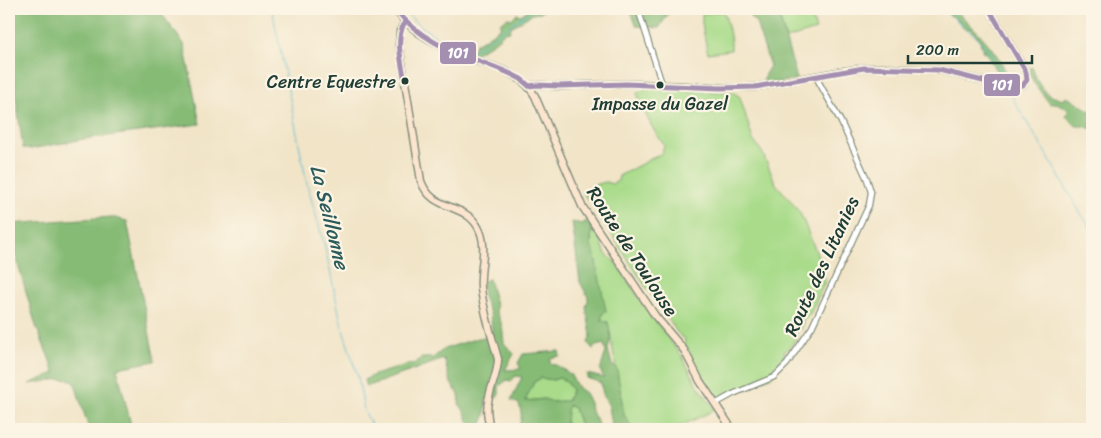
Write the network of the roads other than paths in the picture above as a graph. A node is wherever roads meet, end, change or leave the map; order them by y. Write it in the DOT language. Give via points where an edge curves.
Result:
graph roads {
  1 [pos="395,9"];
  2 [pos="638,9"];
  3 [pos="989,9"];
  4 [pos="405,21"];
  5 [pos="412,28"];
  6 [pos="400,40"];
  7 [pos="816,77"];
  8 [pos="662,84"];
  9 [pos="529,86"];
  10 [pos="715,404"];
  11 [pos="490,429"];
  12 [pos="732,429"];
  1 -- 4 [label="street"];
  2 -- 8 [label="street"];
  3 -- 7 [label="street" via="1027,75 1023,85 984,82 927,69 864,68"];
  4 -- 5 [label="street"];
  4 -- 6 [label="street" via="400,30"];
  5 -- 6 [label="street"];
  5 -- 9 [label="street" via="441,46 515,76"];
  6 -- 11 [label="street" via="423,188 435,200 471,218 483,240 481,289 498,359 488,398"];
  7 -- 8 [label="street" via="743,88"];
  7 -- 10 [label="street, Route des Litanies" via="867,178 870,201 815,321 788,364 774,377"];
  8 -- 9 [label="street"];
  9 -- 10 [label="street, Route de Toulouse" via="582,206 656,316 684,350"];
  10 -- 12 [label="street, Route de Toulouse"];
}
